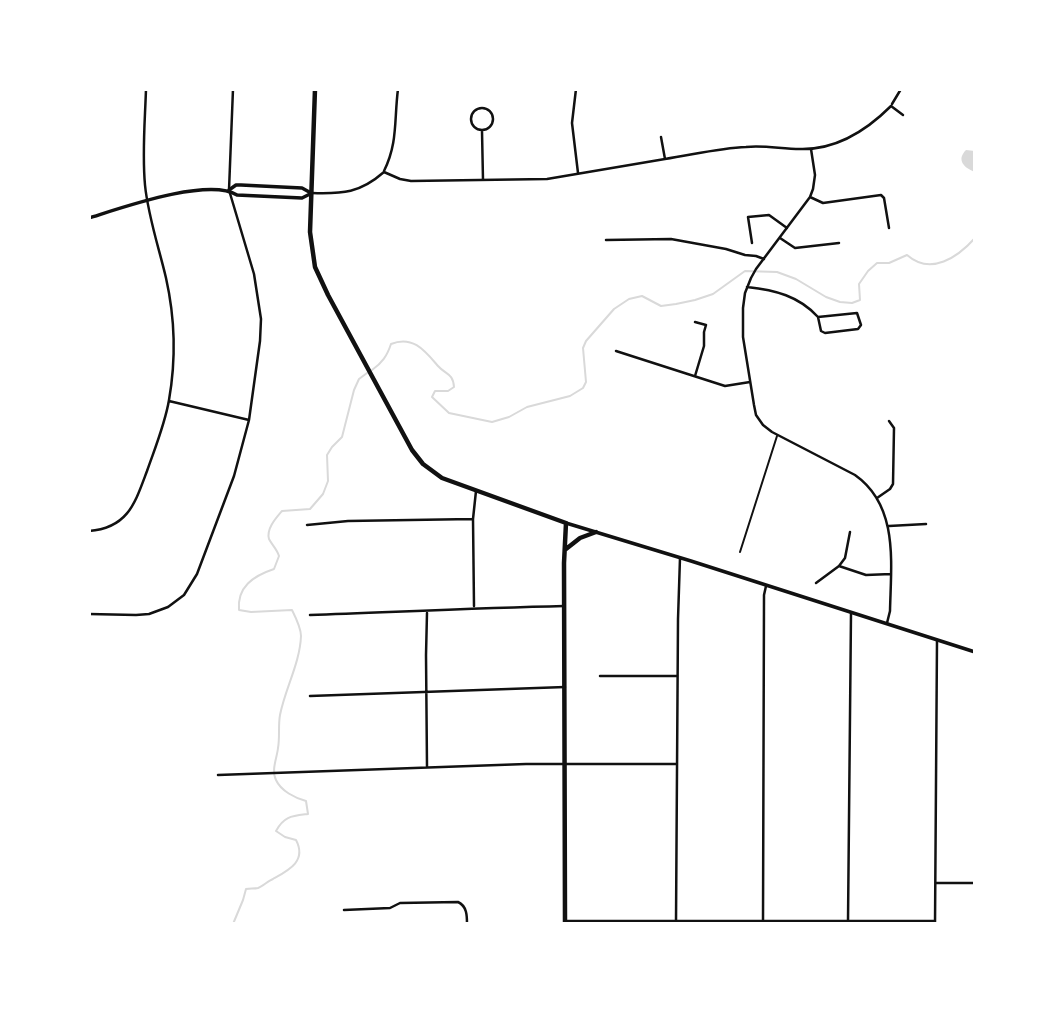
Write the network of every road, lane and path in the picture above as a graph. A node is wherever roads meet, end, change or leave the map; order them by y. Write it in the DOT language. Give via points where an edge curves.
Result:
graph roads {
  1 [pos="146,89"];
  2 [pos="233,89"];
  3 [pos="315,89"];
  4 [pos="398,89"];
  5 [pos="576,89"];
  6 [pos="901,89"];
  7 [pos="891,106"];
  8 [pos="903,115"];
  9 [pos="482,131"];
  10 [pos="662,138"];
  11 [pos="811,149"];
  12 [pos="665,159"];
  13 [pos="384,172"];
  14 [pos="579,174"];
  15 [pos="483,180"];
  16 [pos="229,190"];
  17 [pos="312,193"];
  18 [pos="810,197"];
  19 [pos="147,200"];
  20 [pos="89,218"];
  21 [pos="787,228"];
  22 [pos="889,229"];
  23 [pos="780,238"];
  24 [pos="606,240"];
  25 [pos="752,243"];
  26 [pos="839,243"];
  27 [pos="762,261"];
  28 [pos="747,287"];
  29 [pos="818,317"];
  30 [pos="695,322"];
  31 [pos="616,351"];
  32 [pos="695,376"];
  33 [pos="750,382"];
  34 [pos="169,401"];
  35 [pos="249,420"];
  36 [pos="889,421"];
  37 [pos="778,435"];
  38 [pos="476,491"];
  39 [pos="877,498"];
  40 [pos="473,519"];
  41 [pos="566,523"];
  42 [pos="926,524"];
  43 [pos="307,525"];
  44 [pos="888,526"];
  45 [pos="89,531"];
  46 [pos="596,532"];
  47 [pos="850,532"];
  48 [pos="565,550"];
  49 [pos="740,552"];
  50 [pos="680,558"];
  51 [pos="839,566"];
  52 [pos="891,574"];
  53 [pos="817,583"];
  54 [pos="766,586"];
  55 [pos="564,606"];
  56 [pos="474,607"];
  57 [pos="428,611"];
  58 [pos="851,612"];
  59 [pos="89,614"];
  60 [pos="310,615"];
  61 [pos="887,623"];
  62 [pos="937,640"];
  63 [pos="975,652"];
  64 [pos="600,676"];
  65 [pos="678,676"];
  66 [pos="565,687"];
  67 [pos="426,691"];
  68 [pos="310,696"];
  69 [pos="677,764"];
  70 [pos="565,765"];
  71 [pos="427,767"];
  72 [pos="218,775"];
  73 [pos="935,883"];
  74 [pos="975,883"];
  75 [pos="344,910"];
  76 [pos="676,921"];
  77 [pos="763,921"];
  78 [pos="848,921"];
  79 [pos="565,922"];
  80 [pos="817,922"];
  81 [pos="893,922"];
  82 [pos="935,922"];
  83 [pos="467,924"];
  1 -- 19 [label="street"];
  2 -- 16 [label="street"];
  3 -- 17 [label="main road"];
  4 -- 13 [label="street" via="394,142"];
  5 -- 14 [label="street" via="572,123"];
  6 -- 7 [label="street"];
  7 -- 8 [label="street"];
  7 -- 11 [label="street" via="858,132"];
  9 -- 9 [label="street" via="493,121 484,108 471,117 475,128"];
  9 -- 15 [label="street"];
  10 -- 12 [label="street"];
  11 -- 12 [label="street" via="747,146"];
  11 -- 18 [label="street" via="815,180"];
  12 -- 14 [label="street"];
  13 -- 15 [label="street" via="411,181"];
  13 -- 17 [label="street" via="356,190"];
  14 -- 15 [label="street"];
  16 -- 17 [label="street" via="241,185 302,188"];
  16 -- 17 [label="street" via="237,195 302,198"];
  16 -- 19 [label="street"];
  16 -- 35 [label="street" via="254,274 261,319"];
  17 -- 38 [label="main road" via="310,232 315,267 412,450 442,478"];
  18 -- 21 [label="street"];
  18 -- 22 [label="street" via="823,203 881,195"];
  19 -- 20 [label="street"];
  19 -- 34 [label="street" via="171,307"];
  21 -- 23 [label="street"];
  21 -- 25 [label="street" via="769,215 748,217"];
  23 -- 26 [label="street" via="795,248"];
  23 -- 27 [label="street"];
  24 -- 27 [label="street" via="671,239"];
  27 -- 28 [label="street"];
  28 -- 29 [label="street" via="788,295"];
  28 -- 33 [label="street" via="742,321"];
  29 -- 29 [label="street" via="822,333 858,329 861,324 857,313"];
  30 -- 32 [label="street" via="706,325"];
  31 -- 32 [label="street"];
  32 -- 33 [label="street" via="725,386"];
  33 -- 37 [label="street" via="759,420"];
  34 -- 35 [label="street"];
  34 -- 45 [label="street" via="132,507 113,525"];
  35 -- 59 [label="street" via="234,476 189,588 177,601 149,614"];
  36 -- 39 [label="street" via="894,428 894,480"];
  37 -- 39 [label="street" via="855,475"];
  37 -- 49 [label="lane"];
  38 -- 40 [label="street"];
  38 -- 41 [label="main road"];
  39 -- 44 [label="street"];
  40 -- 43 [label="street"];
  40 -- 56 [label="street"];
  41 -- 46 [label="street"];
  41 -- 48 [label="main road"];
  42 -- 44 [label="street"];
  44 -- 52 [label="street"];
  46 -- 48 [label="main road"];
  46 -- 50 [label="street"];
  47 -- 51 [label="street"];
  48 -- 55 [label="main road"];
  50 -- 54 [label="street"];
  50 -- 65 [label="street"];
  51 -- 52 [label="street" via="866,575"];
  51 -- 53 [label="street"];
  52 -- 61 [label="street"];
  54 -- 58 [label="street"];
  54 -- 77 [label="street"];
  55 -- 56 [label="street"];
  55 -- 66 [label="main road"];
  56 -- 57 [label="street"];
  57 -- 60 [label="street"];
  57 -- 67 [label="street"];
  58 -- 61 [label="street"];
  58 -- 78 [label="street"];
  61 -- 62 [label="street"];
  62 -- 63 [label="street"];
  62 -- 73 [label="street"];
  64 -- 65 [label="street"];
  65 -- 69 [label="street"];
  66 -- 67 [label="street"];
  66 -- 70 [label="main road"];
  67 -- 68 [label="street"];
  67 -- 71 [label="street"];
  69 -- 70 [label="street"];
  69 -- 76 [label="street"];
  70 -- 71 [label="street"];
  70 -- 79 [label="main road"];
  71 -- 72 [label="street"];
  73 -- 74 [label="street"];
  73 -- 82 [label="street"];
  75 -- 83 [label="street" via="441,901 462,904"];
  76 -- 77 [label="street"];
  76 -- 79 [label="street"];
  77 -- 80 [label="street"];
  78 -- 80 [label="street"];
  78 -- 81 [label="street"];
  81 -- 82 [label="street"];
}
